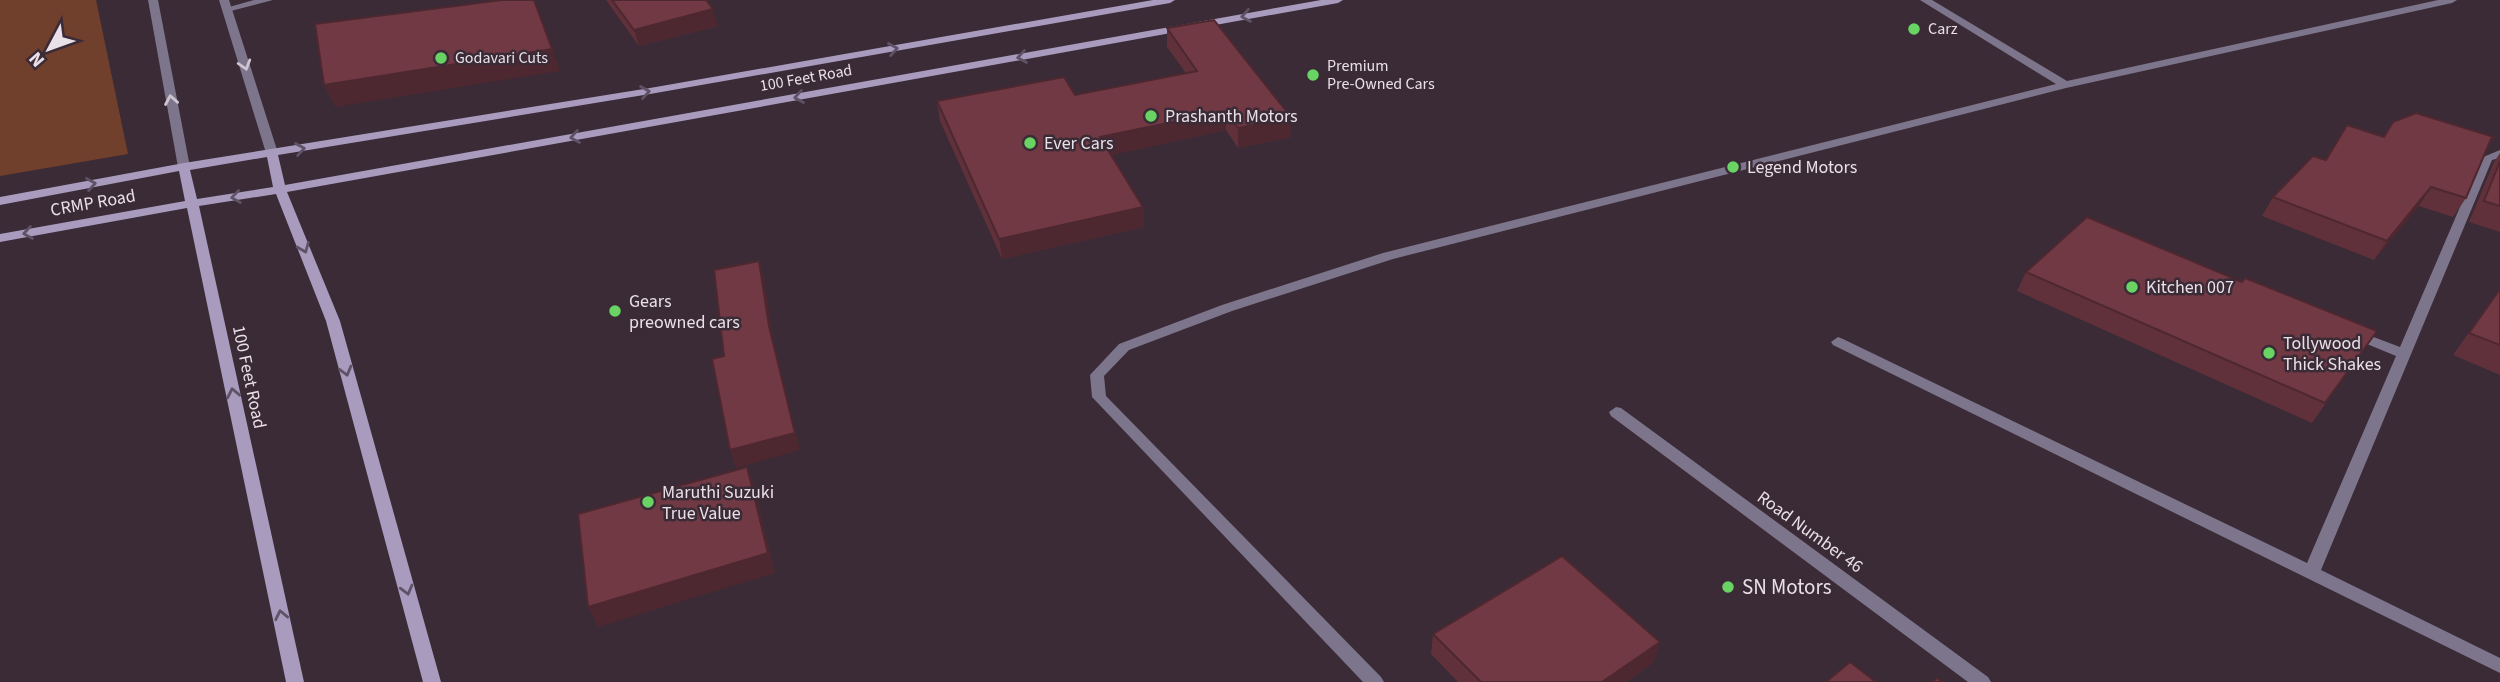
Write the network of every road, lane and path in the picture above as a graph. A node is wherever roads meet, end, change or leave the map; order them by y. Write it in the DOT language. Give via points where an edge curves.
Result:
graph roads {
  1 [pos="153,0"];
  2 [pos="268,0"];
  3 [pos="1171,0"];
  4 [pos="1338,0"];
  5 [pos="1925,0"];
  6 [pos="2452,0"];
  7 [pos="226,5"];
  8 [pos="2065,85"];
  9 [pos="272,153"];
  10 [pos="2500,154"];
  11 [pos="184,167"];
  12 [pos="281,190"];
  13 [pos="0,201"];
  14 [pos="192,203"];
  15 [pos="0,238"];
  16 [pos="2342,329"];
  17 [pos="1838,342"];
  18 [pos="2405,355"];
  19 [pos="1616,412"];
  20 [pos="2311,573"];
  21 [pos="2500,666"];
  22 [pos="295,682"];
  23 [pos="432,682"];
  24 [pos="1375,682"];
  25 [pos="1982,682"];
  11 -- 1 [label="street, one-way"];
  2 -- 7 [label="street"];
  9 -- 3 [label="main road, 100 Feet Road, one-way"];
  4 -- 12 [label="main road, 100 Feet Road, one-way"];
  5 -- 8 [label="street"];
  6 -- 8 [label="street"];
  7 -- 9 [label="street, one-way"];
  8 -- 24 [label="street" via="1388,256 1124,347 1097,375 1099,397"];
  9 -- 11 [label="main road, 100 Feet Road"];
  9 -- 12 [label="main road"];
  10 -- 18 [label="street" via="2487,158"];
  13 -- 11 [label="main road, CRMP Road, one-way"];
  11 -- 14 [label="main road, 100 Feet Road"];
  12 -- 14 [label="main road, 100 Feet Road, one-way"];
  12 -- 23 [label="main road, one-way" via="333,321"];
  14 -- 15 [label="main road, CRMP Road, one-way"];
  22 -- 14 [label="main road, 100 Feet Road, one-way"];
  16 -- 18 [label="street"];
  17 -- 20 [label="street"];
  18 -- 20 [label="street"];
  19 -- 25 [label="street, Road Number 46"];
  20 -- 21 [label="street"];
}
